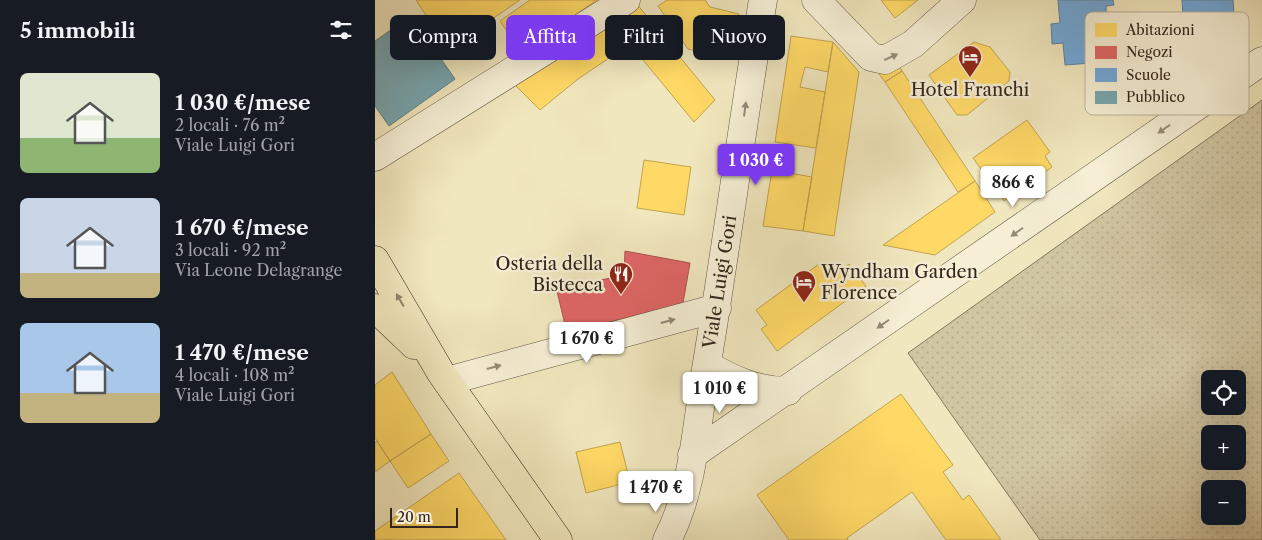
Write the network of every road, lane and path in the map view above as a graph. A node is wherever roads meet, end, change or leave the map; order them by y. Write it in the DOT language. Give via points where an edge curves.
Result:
graph roads {
  1 [pos="626,0"];
  2 [pos="763,0"];
  3 [pos="816,0"];
  4 [pos="962,0"];
  5 [pos="1262,61"];
  6 [pos="1249,70"];
  7 [pos="1184,115"];
  8 [pos="375,157"];
  9 [pos="375,260"];
  10 [pos="375,308"];
  11 [pos="717,308"];
  12 [pos="707,365"];
  13 [pos="444,377"];
  14 [pos="788,391"];
  15 [pos="692,456"];
  16 [pos="683,504"];
  17 [pos="558,540"];
  18 [pos="667,540"];
  19 [pos="685,540"];
  1 -- 8 [label="street"];
  11 -- 2 [label="street, Viale Luigi Gori, one-way"];
  3 -- 4 [label="street, one-way" via="871,57 885,60 913,44"];
  5 -- 6 [label="street, one-way"];
  7 -- 14 [label="street, one-way"];
  13 -- 9 [label="main road, one-way"];
  10 -- 13 [label="main road"];
  11 -- 12 [label="street, Viale Luigi Gori"];
  13 -- 11 [label="street, one-way"];
  12 -- 14 [label="street" via="744,384"];
  12 -- 15 [label="street, Viale Luigi Gori"];
  13 -- 17 [label="main road"];
  14 -- 15 [label="street"];
  15 -- 16 [label="street, Viale Luigi Gori"];
  16 -- 18 [label="street, Viale Luigi Gori"];
  16 -- 19 [label="street, Viale Luigi Gori"];
}
